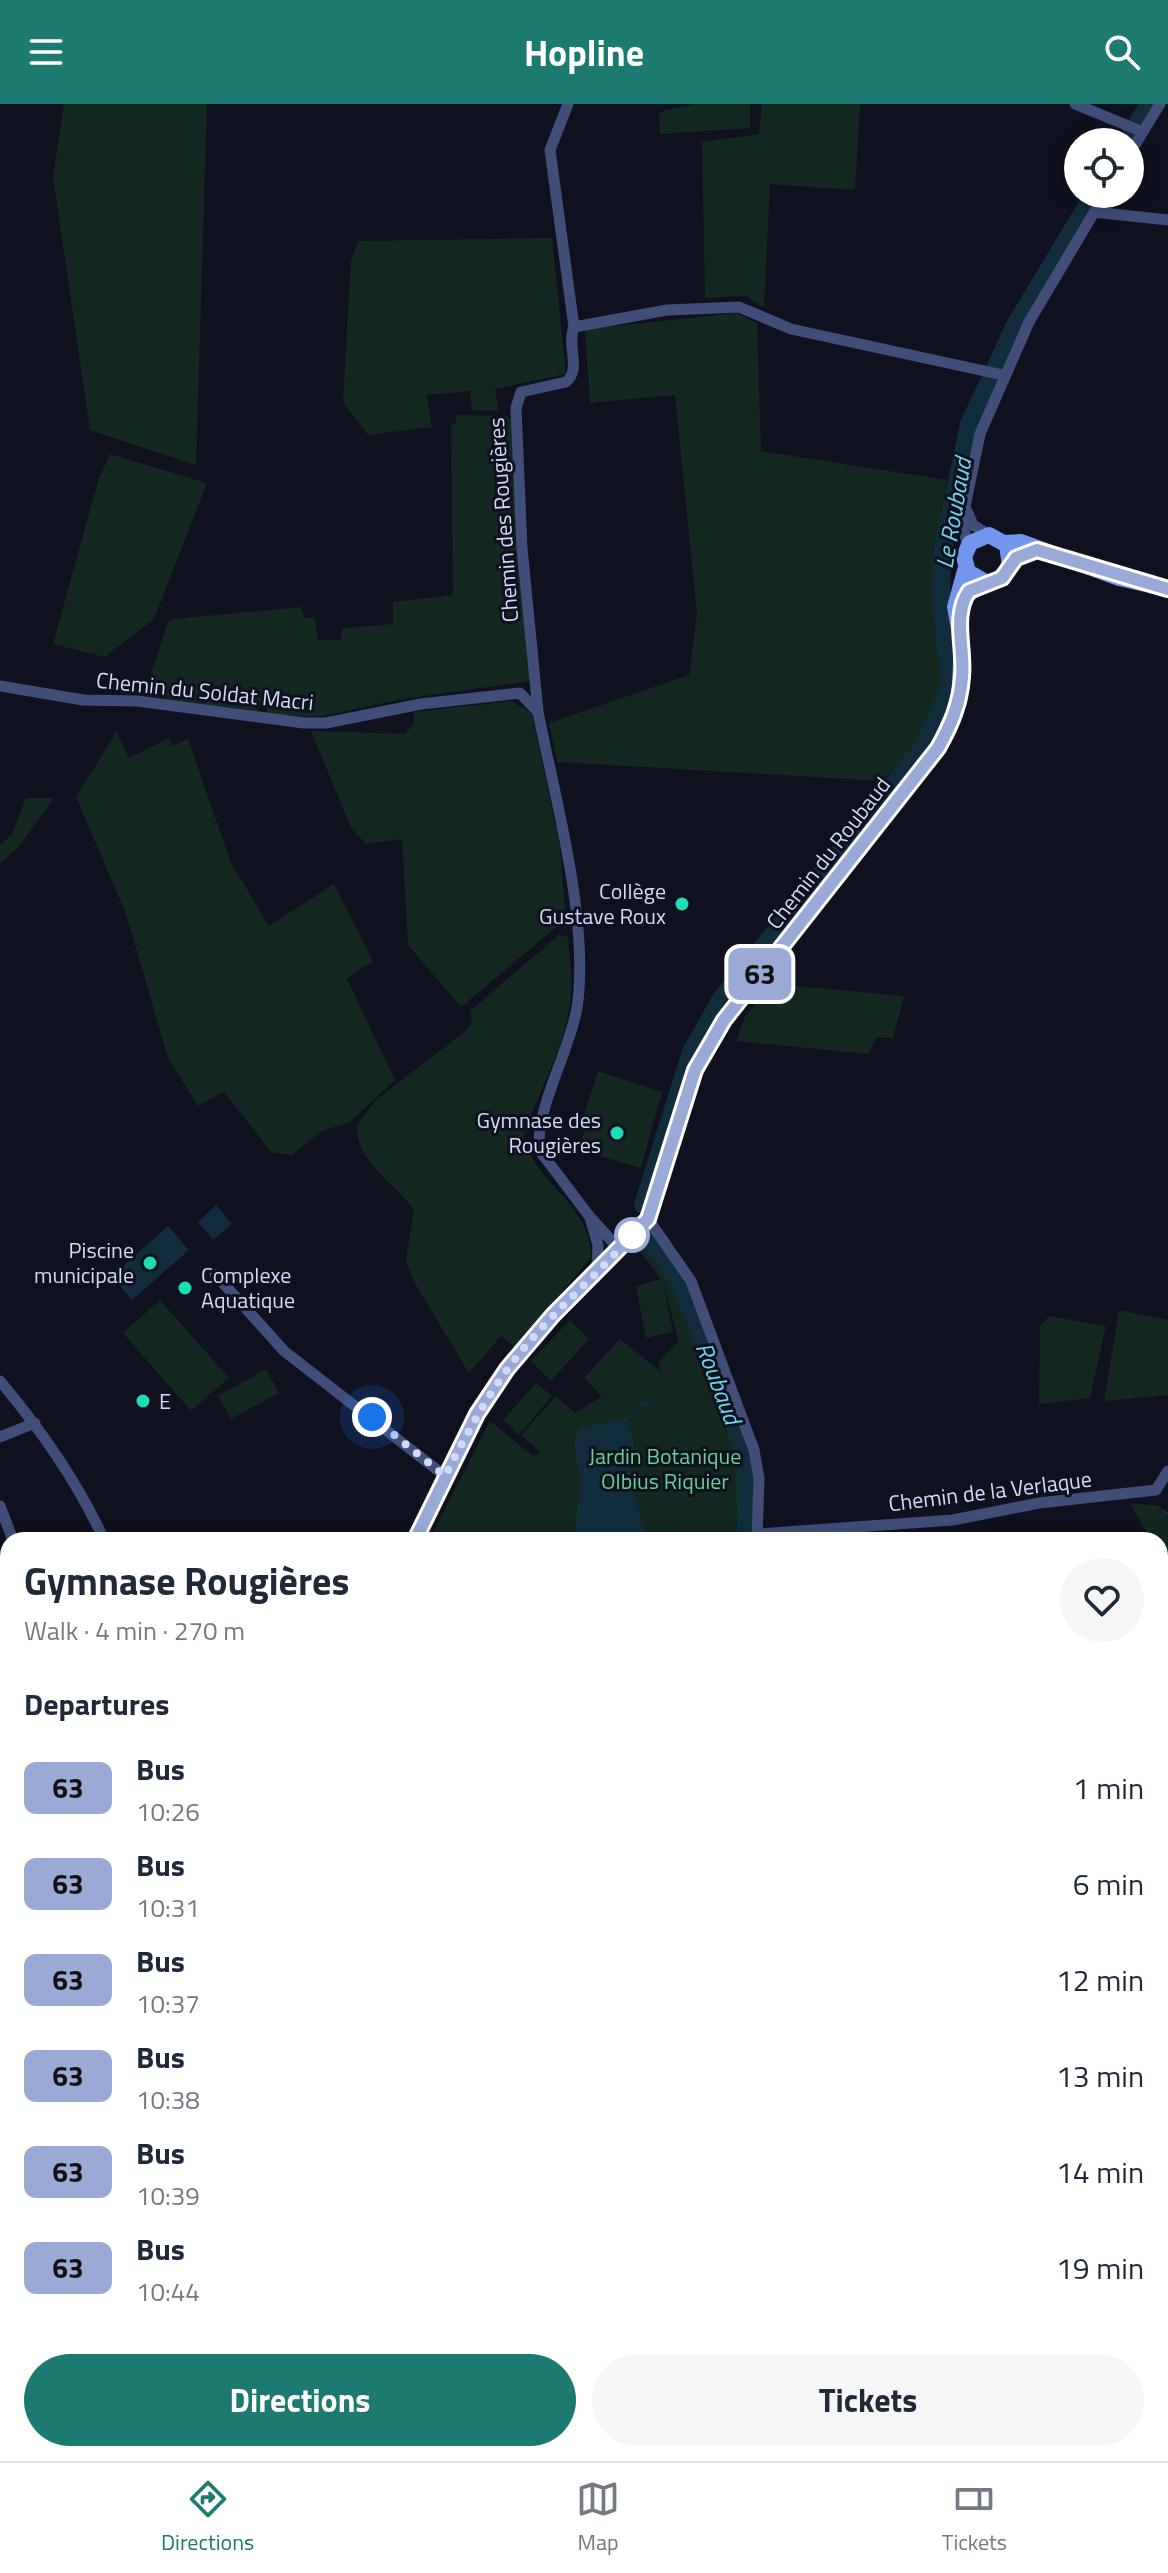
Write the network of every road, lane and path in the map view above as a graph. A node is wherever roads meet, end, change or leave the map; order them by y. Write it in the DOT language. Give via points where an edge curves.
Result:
graph roads {
  1 [pos="568,104"];
  2 [pos="1075,104"];
  3 [pos="1160,104"];
  4 [pos="1133,128"];
  5 [pos="1144,130"];
  6 [pos="1096,208"];
  7 [pos="1094,212"];
  8 [pos="1168,220"];
  9 [pos="574,327"];
  10 [pos="1001,374"];
  11 [pos="966,499"];
  12 [pos="989,535"];
  13 [pos="1005,543"];
  14 [pos="967,548"];
  15 [pos="1051,553"];
  16 [pos="1011,563"];
  17 [pos="966,567"];
  18 [pos="987,583"];
  19 [pos="1168,589"];
  20 [pos="960,627"];
  21 [pos="0,686"];
  22 [pos="538,712"];
  23 [pos="590,1217"];
  24 [pos="648,1219"];
  25 [pos="610,1249"];
  26 [pos="215,1274"];
  27 [pos="0,1381"];
  28 [pos="35,1423"];
  29 [pos="0,1437"];
  30 [pos="1168,1471"];
  31 [pos="445,1476"];
  32 [pos="0,1506"];
  33 [pos="10,1532"];
  34 [pos="100,1532"];
  35 [pos="419,1532"];
  36 [pos="758,1532"];
  37 [pos="815,1532"];
  1 -- 9 [label="street" via="550,150"];
  2 -- 4 [label="street"];
  3 -- 5 [label="street"];
  6 -- 7 [label="street"];
  7 -- 8 [label="street"];
  7 -- 10 [label="street"];
  9 -- 10 [label="street" via="667,310 739,307 791,329"];
  9 -- 22 [label="street, Chemin des Rougières" via="572,377 521,392 516,408 522,548"];
  10 -- 11 [label="street" via="980,434"];
  11 -- 12 [label="street" via="970,521"];
  11 -- 14 [label="street"];
  12 -- 13 [label="street"];
  12 -- 14 [label="street"];
  13 -- 15 [label="street" via="1021,542"];
  13 -- 16 [label="street"];
  14 -- 17 [label="street"];
  15 -- 16 [label="street" via="1030,551"];
  15 -- 19 [label="street"];
  16 -- 18 [label="street" via="1002,578"];
  17 -- 18 [label="street" via="973,578"];
  17 -- 20 [label="street, Chemin du Roubaud" via="955,607"];
  18 -- 20 [label="street, Chemin du Roubaud" via="973,588 963,600"];
  20 -- 24 [label="street, Chemin du Roubaud" via="963,673 950,726 922,769 724,1020 695,1070"];
  21 -- 22 [label="street, Chemin du Soldat Macri" via="304,723 520,693"];
  22 -- 23 [label="street" via="567,850 579,988 539,1144"];
  23 -- 25 [label="street"];
  23 -- 25 [label="street"];
  24 -- 25 [label="street"];
  24 -- 36 [label="street" via="691,1281 754,1450"];
  25 -- 31 [label="street" via="507,1369"];
  26 -- 31 [label="street" via="284,1351"];
  27 -- 28 [label="street"];
  28 -- 29 [label="street"];
  28 -- 34 [label="street"];
  30 -- 37 [label="street, Chemin de la Verlaque" via="1156,1490 1128,1495 1039,1503 953,1520"];
  31 -- 35 [label="street"];
  32 -- 33 [label="street"];
}
